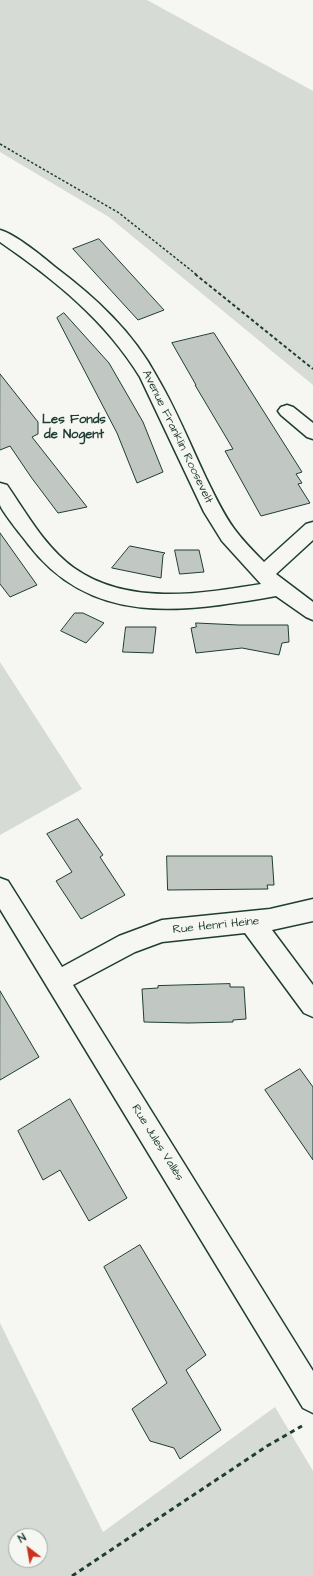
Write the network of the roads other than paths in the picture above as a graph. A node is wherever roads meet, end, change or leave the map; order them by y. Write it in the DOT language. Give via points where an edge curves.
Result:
graph roads {
  1 [pos="0,235"];
  2 [pos="16,245"];
  3 [pos="1,256"];
  4 [pos="287,411"];
  5 [pos="313,433"];
  6 [pos="0,490"];
  7 [pos="313,529"];
  8 [pos="263,574"];
  9 [pos="279,588"];
  10 [pos="313,612"];
  11 [pos="0,888"];
  12 [pos="313,910"];
  13 [pos="252,923"];
  14 [pos="58,981"];
  15 [pos="313,1005"];
  16 [pos="301,1362"];
  17 [pos="313,1398"];
  1 -- 2 [label="street, Avenue Franklin Roosevelt"];
  2 -- 3 [label="street"];
  2 -- 8 [label="street, Avenue Franklin Roosevelt" via="93,307 130,347 164,405 211,507 239,549"];
  4 -- 5 [label="street"];
  6 -- 9 [label="street" via="57,564 76,579 106,592 138,599 182,601"];
  7 -- 8 [label="street"];
  8 -- 9 [label="street, Avenue Franklin Roosevelt"];
  9 -- 10 [label="street, Avenue Franklin Roosevelt"];
  11 -- 14 [label="street, Rue Jules Vallès"];
  12 -- 13 [label="street, Rue Henri Heine"];
  13 -- 14 [label="street, Rue Henri Heine" via="162,931 127,944"];
  13 -- 15 [label="street"];
  14 -- 16 [label="street, Rue Jules Vallès"];
  16 -- 17 [label="street, Rue Jules Vallès"];
}
